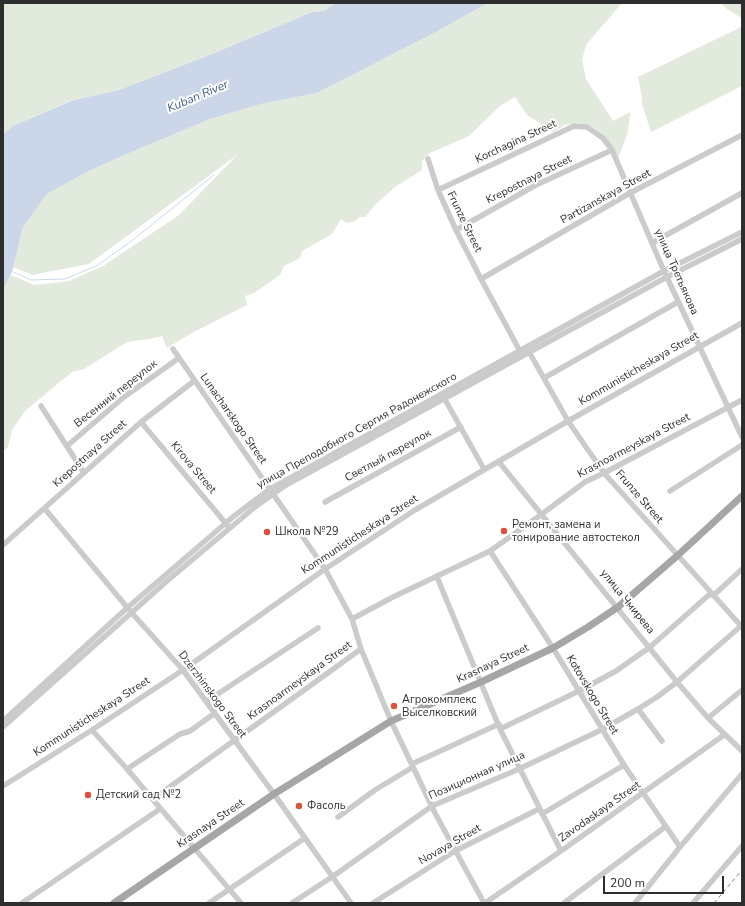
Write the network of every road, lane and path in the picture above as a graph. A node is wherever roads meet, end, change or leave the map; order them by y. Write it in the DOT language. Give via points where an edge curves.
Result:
graph roads {
  1 [pos="742,135"];
  2 [pos="603,138"];
  3 [pos="612,150"];
  4 [pos="428,159"];
  5 [pos="438,190"];
  6 [pos="630,193"];
  7 [pos="742,193"];
  8 [pos="456,230"];
  9 [pos="742,232"];
  10 [pos="742,239"];
  11 [pos="652,243"];
  12 [pos="664,271"];
  13 [pos="667,277"];
  14 [pos="481,280"];
  15 [pos="678,302"];
  16 [pos="742,323"];
  17 [pos="699,346"];
  18 [pos="173,349"];
  19 [pos="527,350"];
  20 [pos="521,353"];
  21 [pos="179,358"];
  22 [pos="544,378"];
  23 [pos="194,381"];
  24 [pos="443,396"];
  25 [pos="742,400"];
  26 [pos="41,406"];
  27 [pos="728,407"];
  28 [pos="568,420"];
  29 [pos="141,422"];
  30 [pos="461,427"];
  31 [pos="742,437"];
  32 [pos="742,445"];
  33 [pos="67,446"];
  34 [pos="499,462"];
  35 [pos="484,469"];
  36 [pos="84,473"];
  37 [pos="604,473"];
  38 [pos="271,491"];
  39 [pos="670,491"];
  40 [pos="742,496"];
  41 [pos="325,502"];
  42 [pos="44,509"];
  43 [pos="542,514"];
  44 [pos="227,526"];
  45 [pos="3,545"];
  46 [pos="490,551"];
  47 [pos="677,556"];
  48 [pos="325,569"];
  49 [pos="742,569"];
  50 [pos="437,577"];
  51 [pos="712,595"];
  52 [pos="618,607"];
  53 [pos="129,610"];
  54 [pos="352,619"];
  55 [pos="742,626"];
  56 [pos="318,628"];
  57 [pos="650,647"];
  58 [pos="552,648"];
  59 [pos="361,649"];
  60 [pos="183,670"];
  61 [pos="481,682"];
  62 [pos="677,682"];
  63 [pos="742,690"];
  64 [pos="579,691"];
  65 [pos="207,701"];
  66 [pos="638,709"];
  67 [pos="215,713"];
  68 [pos="708,718"];
  69 [pos="3,721"];
  70 [pos="391,721"];
  71 [pos="500,726"];
  72 [pos="3,727"];
  73 [pos="92,730"];
  74 [pos="601,730"];
  75 [pos="724,735"];
  76 [pos="235,741"];
  77 [pos="662,741"];
  78 [pos="742,751"];
  79 [pos="412,765"];
  80 [pos="624,765"];
  81 [pos="128,769"];
  82 [pos="519,769"];
  83 [pos="742,774"];
  84 [pos="3,786"];
  85 [pos="643,793"];
  86 [pos="274,794"];
  87 [pos="153,799"];
  88 [pos="432,806"];
  89 [pos="160,809"];
  90 [pos="540,811"];
  91 [pos="338,817"];
  92 [pos="665,827"];
  93 [pos="305,838"];
  94 [pos="742,846"];
  95 [pos="680,847"];
  96 [pos="195,849"];
  97 [pos="561,851"];
  98 [pos="455,852"];
  99 [pos="332,877"];
  100 [pos="229,889"];
  101 [pos="22,903"];
  102 [pos="114,903"];
  103 [pos="209,903"];
  104 [pos="241,903"];
  105 [pos="292,903"];
  106 [pos="351,903"];
  107 [pos="373,903"];
  108 [pos="485,903"];
  109 [pos="564,903"];
  110 [pos="636,903"];
  111 [pos="693,903"];
  1 -- 6 [label="street, Partizanskaya Street"];
  2 -- 3 [label="street, улица Третьякова"];
  2 -- 5 [label="street, Korchagina Street" via="587,127 574,126"];
  3 -- 6 [label="street, улица Третьякова"];
  3 -- 8 [label="street, Krepostnaya Street" via="536,185"];
  4 -- 5 [label="street, Frunze Street"];
  5 -- 8 [label="street, Frunze Street"];
  6 -- 11 [label="street, улица Третьякова"];
  6 -- 14 [label="street, Partizanskaya Street"];
  7 -- 11 [label="street"];
  8 -- 14 [label="street, Frunze Street"];
  9 -- 12 [label="street, улица Преподобного Сергия Радонежского"];
  10 -- 13 [label="street, улица Преподобного Сергия Радонежского"];
  11 -- 12 [label="street, улица Третьякова"];
  12 -- 13 [label="street, улица Третьякова"];
  12 -- 19 [label="street, улица Преподобного Сергия Радонежского"];
  13 -- 15 [label="street, улица Третьякова"];
  13 -- 19 [label="street, улица Преподобного Сергия Радонежского"];
  14 -- 20 [label="street, Frunze Street"];
  15 -- 17 [label="street, улица Третьякова"];
  15 -- 22 [label="street"];
  16 -- 17 [label="street, Kommunisticheskaya Street"];
  17 -- 27 [label="street, улица Третьякова"];
  17 -- 28 [label="street, Kommunisticheskaya Street"];
  18 -- 21 [label="street, Lunacharskogo Street"];
  19 -- 20 [label="street, улица Преподобного Сергия Радонежского"];
  19 -- 22 [label="street, Frunze Street"];
  20 -- 24 [label="street, улица Преподобного Сергия Радонежского"];
  21 -- 23 [label="street, Lunacharskogo Street"];
  21 -- 33 [label="street, Весенний переулок" via="124,397"];
  22 -- 28 [label="street, Frunze Street"];
  23 -- 29 [label="street, Krepostnaya Street"];
  23 -- 38 [label="street, Lunacharskogo Street"];
  24 -- 30 [label="street"];
  24 -- 38 [label="street, улица Преподобного Сергия Радонежского" via="286,486"];
  25 -- 27 [label="street, Krasnoarmeyskaya Street"];
  26 -- 33 [label="street"];
  27 -- 31 [label="street, улица Третьякова"];
  27 -- 37 [label="street, Krasnoarmeyskaya Street"];
  28 -- 34 [label="street, Kommunisticheskaya Street"];
  28 -- 37 [label="street, Frunze Street"];
  29 -- 36 [label="street, Krepostnaya Street"];
  29 -- 44 [label="street, Kirova Street"];
  30 -- 35 [label="street"];
  30 -- 41 [label="street, Светлый переулок"];
  32 -- 39 [label="street"];
  33 -- 36 [label="street"];
  34 -- 35 [label="street, Kommunisticheskaya Street"];
  34 -- 43 [label="street, улица Чмирева"];
  35 -- 48 [label="street, Kommunisticheskaya Street" via="415,510"];
  36 -- 42 [label="street, Krepostnaya Street"];
  37 -- 43 [label="street, Krasnoarmeyskaya Street" via="585,482"];
  37 -- 47 [label="street, Frunze Street"];
  38 -- 44 [label="street, улица Преподобного Сергия Радонежского" via="255,507"];
  38 -- 48 [label="street, Lunacharskogo Street"];
  40 -- 47 [label="main road, Krasnaya Street"];
  42 -- 45 [label="street, Krepostnaya Street"];
  42 -- 53 [label="street, Dzerzhinskogo Street"];
  43 -- 46 [label="street, Krasnoarmeyskaya Street"];
  43 -- 52 [label="street, улица Чмирева"];
  44 -- 53 [label="street, улица Преподобного Сергия Радонежского"];
  46 -- 50 [label="street, Krasnoarmeyskaya Street"];
  46 -- 58 [label="street, Kotovskogo Street"];
  47 -- 51 [label="street, Frunze Street"];
  47 -- 52 [label="main road, Krasnaya Street"];
  48 -- 54 [label="street, Lunacharskogo Street"];
  48 -- 60 [label="street, Kommunisticheskaya Street"];
  49 -- 51 [label="street"];
  50 -- 54 [label="street, Krasnoarmeyskaya Street"];
  50 -- 61 [label="street"];
  51 -- 55 [label="street, Frunze Street"];
  51 -- 57 [label="street"];
  52 -- 57 [label="street, улица Чмирева"];
  52 -- 58 [label="main road, Krasnaya Street"];
  53 -- 60 [label="street, Dzerzhinskogo Street"];
  53 -- 69 [label="street, улица Преподобного Сергия Радонежского"];
  53 -- 72 [label="street, улица Преподобного Сергия Радонежского"];
  54 -- 59 [label="street, Lunacharskogo Street"];
  55 -- 62 [label="street, Позиционная улица"];
  56 -- 65 [label="street"];
  57 -- 62 [label="street, улица Чмирева"];
  57 -- 64 [label="street" via="616,671"];
  58 -- 61 [label="main road, Krasnaya Street"];
  58 -- 64 [label="street, Kotovskogo Street"];
  59 -- 70 [label="street, Lunacharskogo Street"];
  59 -- 76 [label="street, Krasnoarmeyskaya Street"];
  60 -- 65 [label="street, Dzerzhinskogo Street"];
  60 -- 73 [label="street, Kommunisticheskaya Street"];
  61 -- 70 [label="main road, Krasnaya Street"];
  61 -- 71 [label="street"];
  62 -- 66 [label="street, Позиционная улица"];
  62 -- 68 [label="street, улица Чмирева"];
  63 -- 68 [label="street"];
  64 -- 71 [label="street"];
  64 -- 74 [label="street, Kotovskogo Street"];
  65 -- 67 [label="street, Dzerzhinskogo Street"];
  66 -- 74 [label="street, Позиционная улица"];
  66 -- 77 [label="street"];
  67 -- 76 [label="street, Dzerzhinskogo Street"];
  67 -- 81 [label="street"];
  68 -- 75 [label="street, улица Чмирева"];
  70 -- 79 [label="street, Lunacharskogo Street"];
  70 -- 86 [label="main road, Krasnaya Street"];
  71 -- 79 [label="street"];
  71 -- 82 [label="street"];
  73 -- 81 [label="street"];
  73 -- 84 [label="street, Kommunisticheskaya Street"];
  74 -- 80 [label="street, Kotovskogo Street"];
  74 -- 82 [label="street, Позиционная улица"];
  75 -- 78 [label="street, улица Чмирева"];
  75 -- 85 [label="street, Zavodaskaya Street"];
  76 -- 86 [label="street, Dzerzhinskogo Street"];
  76 -- 87 [label="street, Krasnoarmeyskaya Street"];
  79 -- 88 [label="street, Lunacharskogo Street"];
  79 -- 91 [label="street"];
  80 -- 85 [label="street, Kotovskogo Street"];
  80 -- 90 [label="street, Novaya Street"];
  81 -- 87 [label="street"];
  82 -- 88 [label="street, Позиционная улица"];
  82 -- 90 [label="street"];
  83 -- 95 [label="street"];
  85 -- 92 [label="street, Kotovskogo Street"];
  85 -- 97 [label="street, Zavodaskaya Street"];
  86 -- 93 [label="street, Dzerzhinskogo Street"];
  86 -- 96 [label="main road, Krasnaya Street"];
  87 -- 89 [label="street"];
  88 -- 98 [label="street, Lunacharskogo Street"];
  88 -- 99 [label="street, Позиционная улица"];
  89 -- 96 [label="street"];
  89 -- 101 [label="street"];
  90 -- 97 [label="street"];
  90 -- 98 [label="street, Novaya Street"];
  92 -- 95 [label="street, Kotovskogo Street"];
  92 -- 109 [label="street"];
  93 -- 99 [label="street, Dzerzhinskogo Street"];
  93 -- 100 [label="street"];
  94 -- 111 [label="street"];
  95 -- 110 [label="street"];
  96 -- 100 [label="street"];
  96 -- 102 [label="main road, Krasnaya Street"];
  97 -- 108 [label="street, Zavodaskaya Street"];
  98 -- 107 [label="street, Novaya Street"];
  98 -- 108 [label="street, Lunacharskogo Street"];
  99 -- 105 [label="street, Позиционная улица"];
  99 -- 106 [label="street, Dzerzhinskogo Street"];
  100 -- 103 [label="street"];
  100 -- 104 [label="street"];
}
